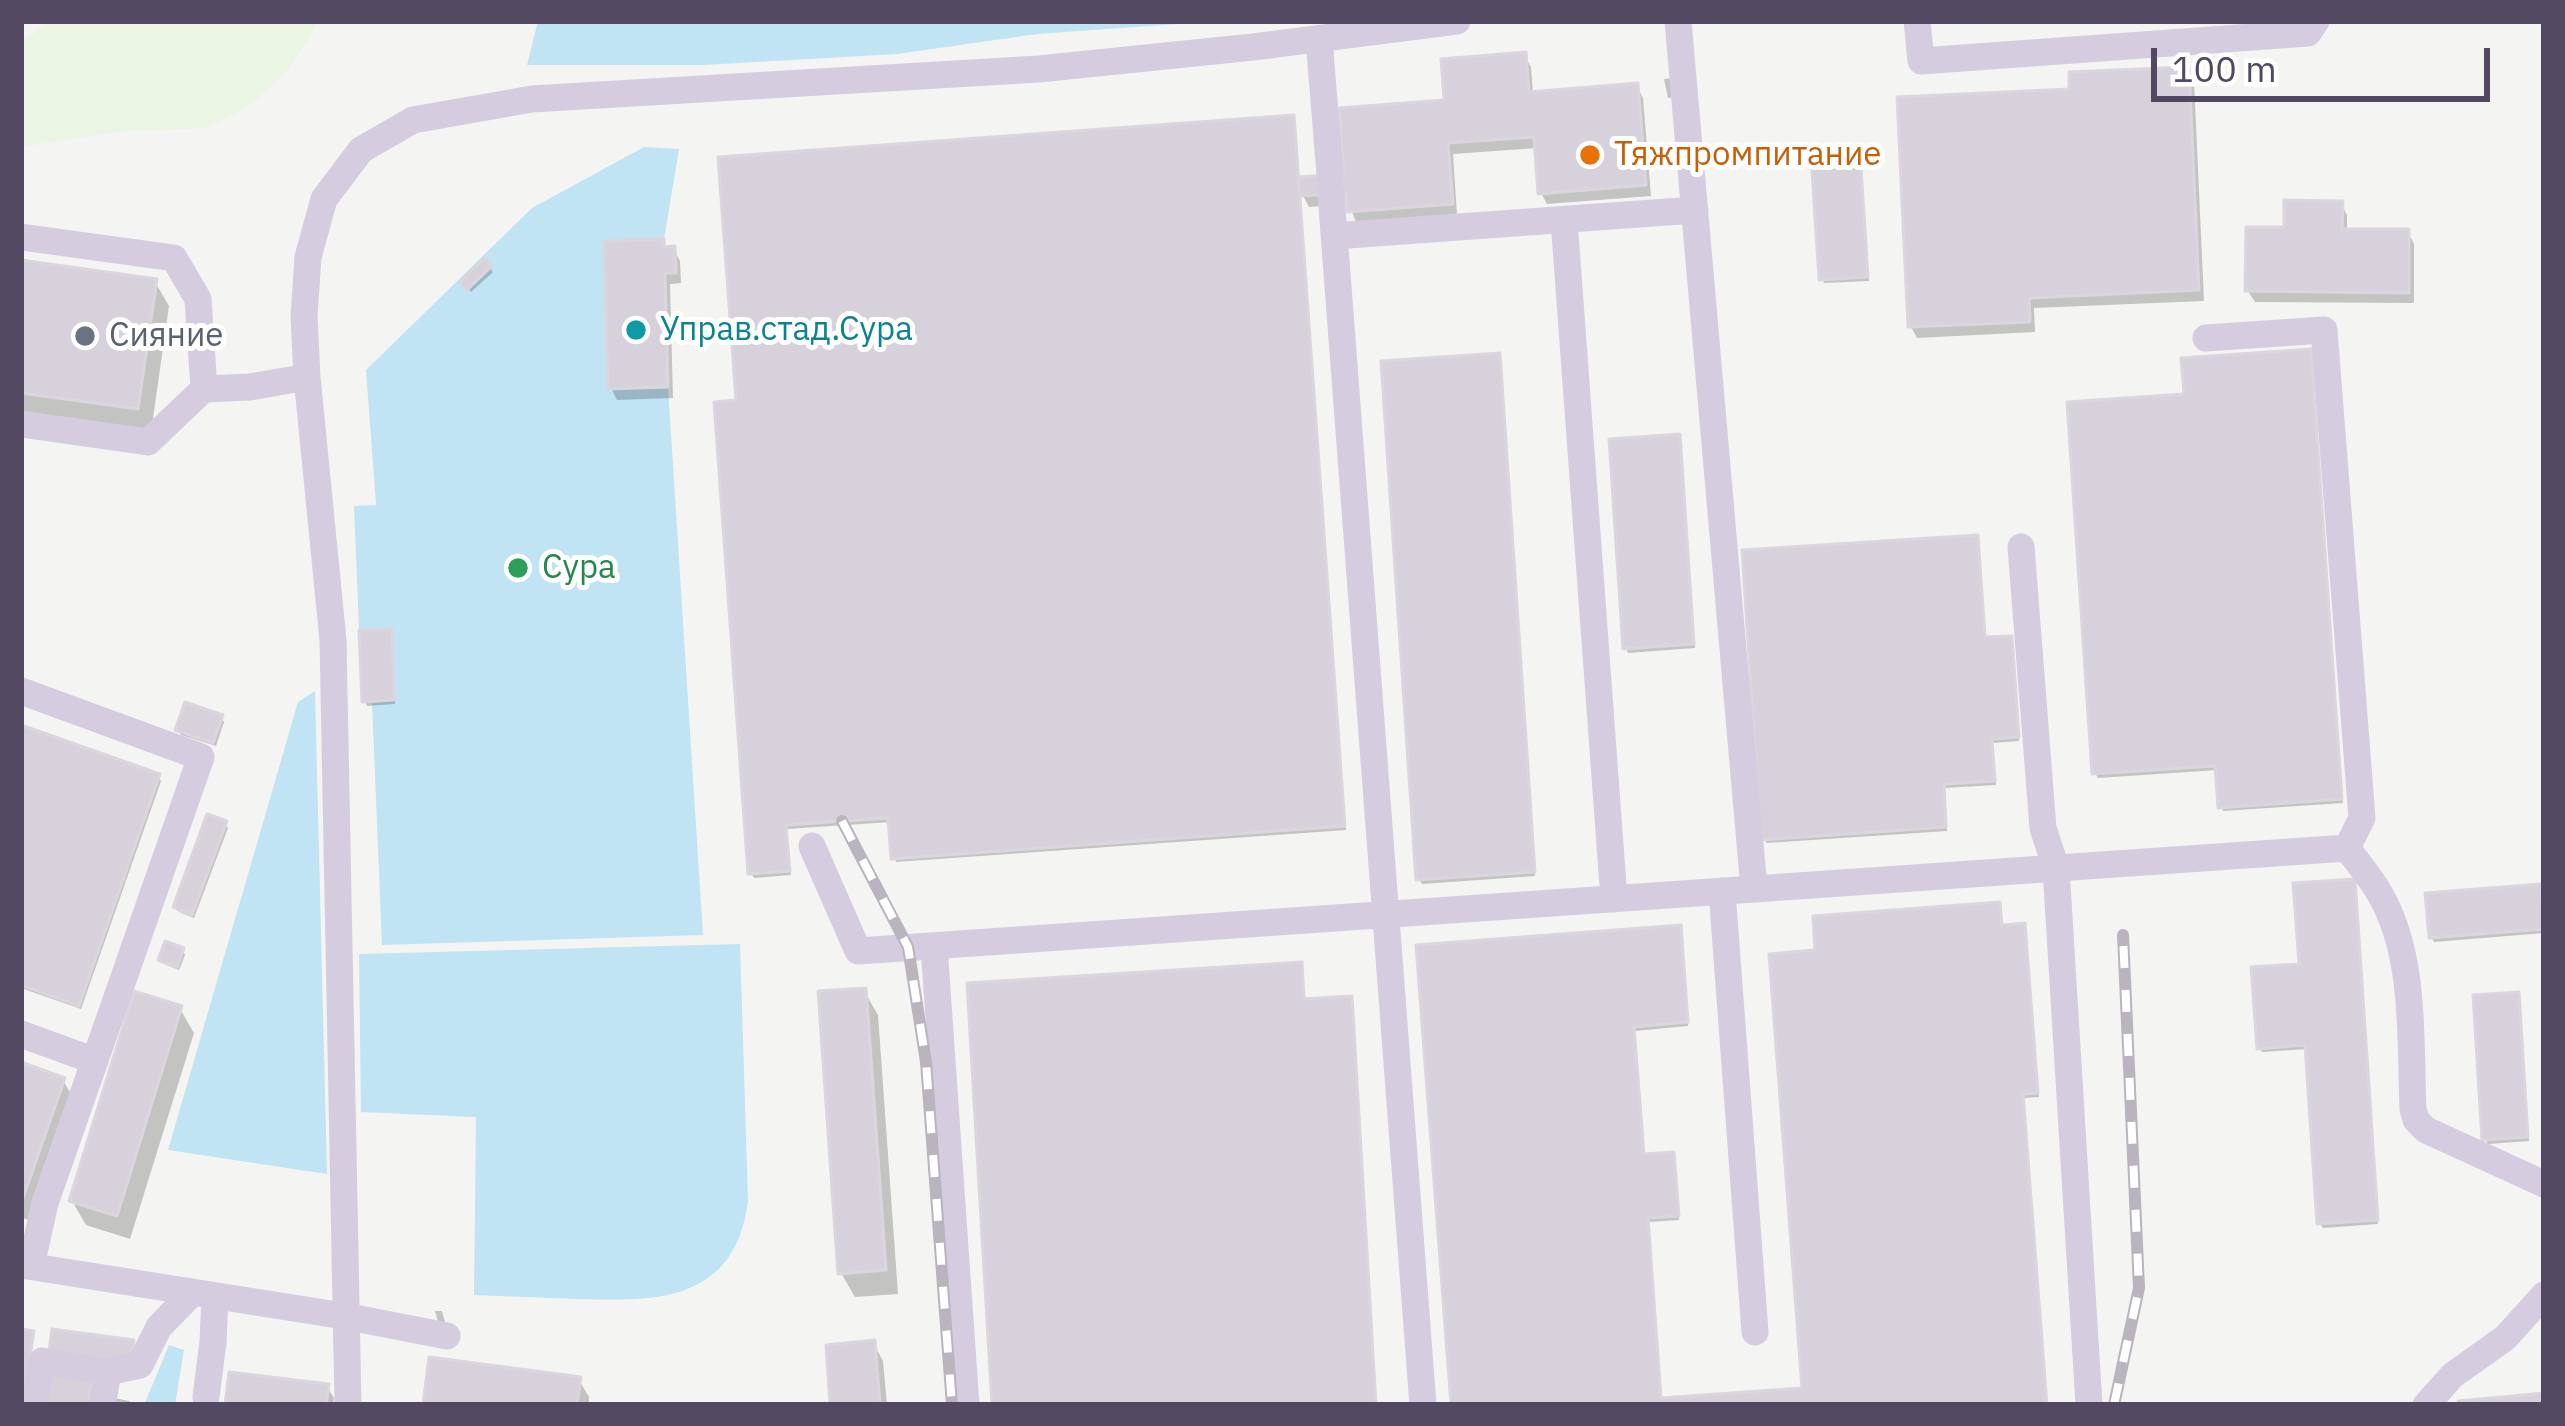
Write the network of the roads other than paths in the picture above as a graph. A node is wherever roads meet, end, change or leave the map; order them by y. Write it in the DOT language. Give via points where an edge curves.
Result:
graph roads {
  1 [pos="1457,21"];
  2 [pos="1678,21"];
  3 [pos="1917,21"];
  4 [pos="2316,21"];
  5 [pos="1319,40"];
  6 [pos="1695,211"];
  7 [pos="1564,220"];
  8 [pos="21,236"];
  9 [pos="1334,236"];
  10 [pos="2206,338"];
  11 [pos="307,377"];
  12 [pos="204,389"];
  13 [pos="21,424"];
  14 [pos="2021,547"];
  15 [pos="21,691"];
  16 [pos="812,846"];
  17 [pos="2347,848"];
  18 [pos="2056,868"];
  19 [pos="1754,889"];
  20 [pos="1723,891"];
  21 [pos="1614,898"];
  22 [pos="1385,914"];
  23 [pos="934,946"];
  24 [pos="21,1034"];
  25 [pos="95,1061"];
  26 [pos="2544,1184"];
  27 [pos="26,1266"];
  28 [pos="204,1294"];
  29 [pos="2544,1295"];
  30 [pos="344,1316"];
  31 [pos="1754,1332"];
  32 [pos="447,1336"];
  33 [pos="108,1372"];
  34 [pos="206,1397"];
  35 [pos="34,1405"];
  36 [pos="102,1405"];
  37 [pos="348,1405"];
  38 [pos="966,1405"];
  39 [pos="1423,1405"];
  40 [pos="2089,1405"];
  41 [pos="2426,1405"];
  1 -- 5 [label="street"];
  2 -- 6 [label="street"];
  3 -- 4 [label="street" via="1921,62 2308,33"];
  5 -- 9 [label="street"];
  5 -- 11 [label="street" via="1039,69 532,99 412,121 361,150 324,199 308,257"];
  6 -- 7 [label="street"];
  6 -- 19 [label="street"];
  7 -- 9 [label="street"];
  7 -- 21 [label="street"];
  8 -- 12 [label="street" via="174,258 198,299"];
  9 -- 22 [label="street"];
  10 -- 17 [label="street" via="2324,330 2362,818"];
  11 -- 12 [label="street"];
  11 -- 30 [label="street" via="333,640 351,1146"];
  12 -- 13 [label="street" via="148,442"];
  14 -- 18 [label="street" via="2042,828"];
  15 -- 25 [label="street" via="201,757"];
  16 -- 23 [label="street" via="859,951"];
  17 -- 18 [label="street"];
  17 -- 26 [label="street" via="2396,932 2416,1120"];
  18 -- 19 [label="street"];
  18 -- 40 [label="street"];
  19 -- 20 [label="street"];
  20 -- 21 [label="street"];
  20 -- 31 [label="street"];
  21 -- 22 [label="street"];
  22 -- 23 [label="street"];
  22 -- 39 [label="street"];
  23 -- 38 [label="street"];
  24 -- 25 [label="street"];
  25 -- 27 [label="street"];
  27 -- 28 [label="street"];
  28 -- 30 [label="street"];
  28 -- 33 [label="street" via="159,1327 140,1365"];
  28 -- 34 [label="street" via="214,1342"];
  29 -- 41 [label="street"];
  30 -- 32 [label="street"];
  30 -- 37 [label="street"];
  33 -- 35 [label="street" via="42,1361"];
  33 -- 36 [label="street"];
}
